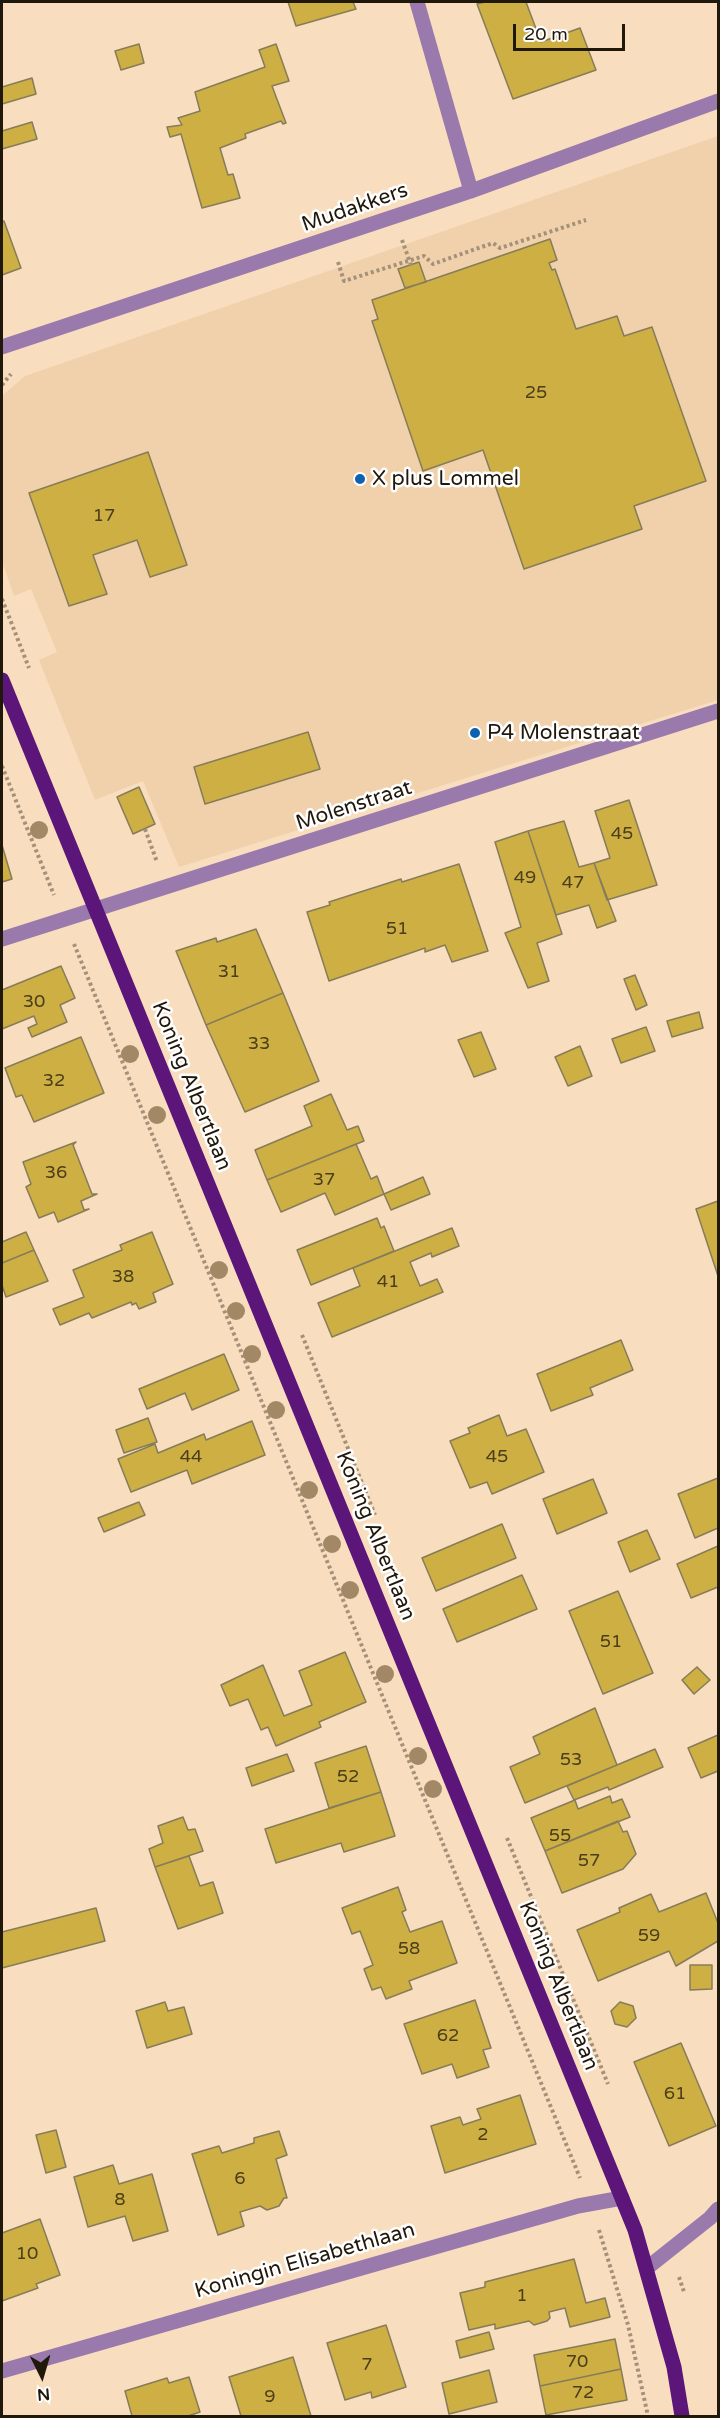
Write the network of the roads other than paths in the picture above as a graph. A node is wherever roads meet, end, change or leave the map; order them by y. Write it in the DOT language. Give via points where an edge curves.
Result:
graph roads {
  1 [pos="417,2"];
  2 [pos="718,101"];
  3 [pos="471,191"];
  4 [pos="2,347"];
  5 [pos="2,680"];
  6 [pos="718,711"];
  7 [pos="95,911"];
  8 [pos="2,939"];
  9 [pos="622,2198"];
  10 [pos="718,2209"];
  11 [pos="647,2268"];
  12 [pos="2,2371"];
  13 [pos="682,2416"];
  1 -- 3 [label="street"];
  2 -- 3 [label="street, Mudakkers"];
  3 -- 4 [label="street, Mudakkers"];
  5 -- 7 [label="main road, Koning Albertlaan"];
  6 -- 7 [label="street, Molenstraat"];
  7 -- 8 [label="street, Molenstraat"];
  7 -- 9 [label="main road, Koning Albertlaan"];
  9 -- 11 [label="main road, Koning Albertlaan"];
  9 -- 12 [label="street, Koningin Elisabethlaan"];
  10 -- 11 [label="street"];
  11 -- 13 [label="main road, Koning Albertlaan" via="674,2367"];
}
